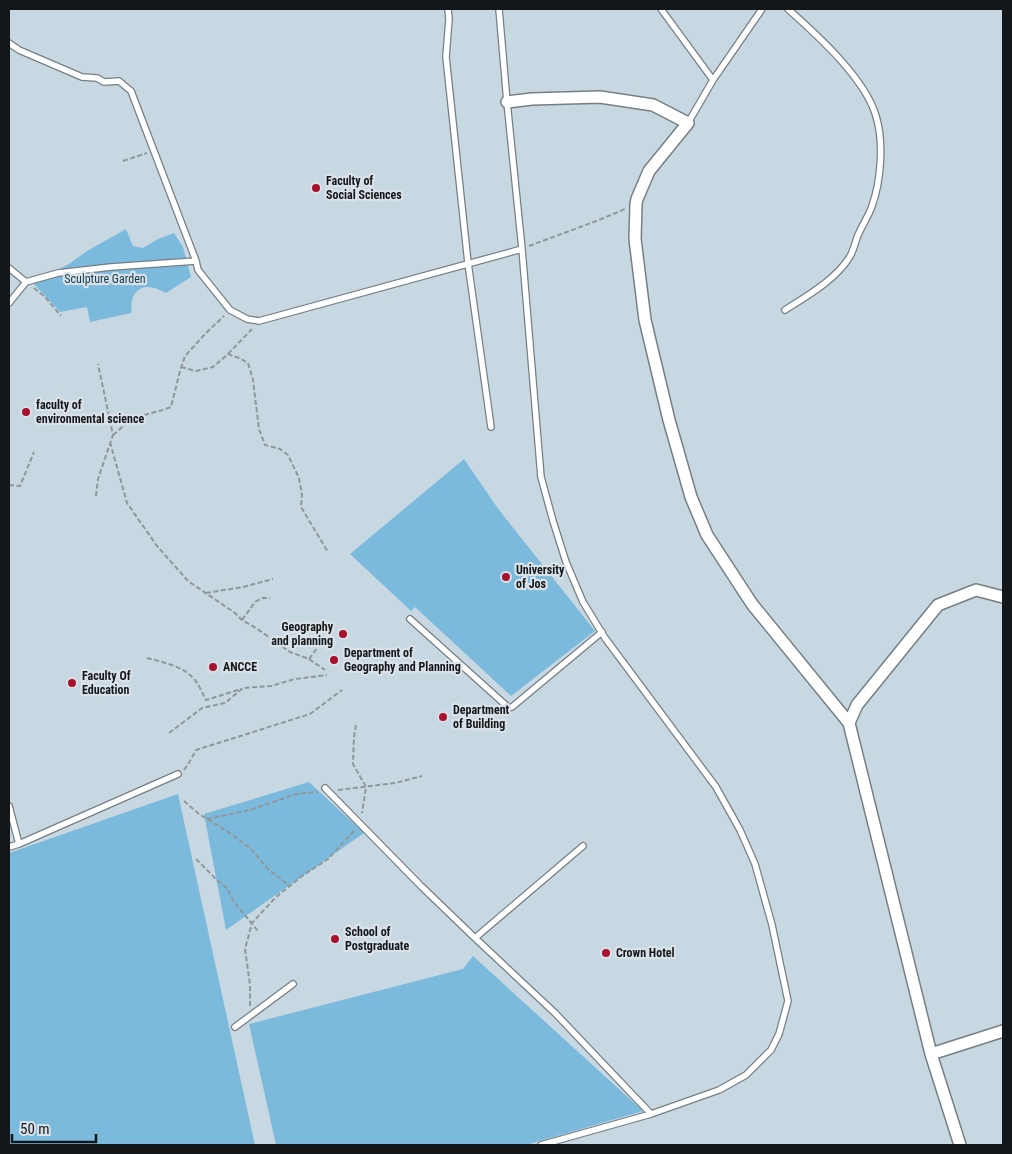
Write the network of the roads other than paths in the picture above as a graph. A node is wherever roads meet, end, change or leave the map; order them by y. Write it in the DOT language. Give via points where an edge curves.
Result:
graph roads {
  1 [pos="448,9"];
  2 [pos="499,9"];
  3 [pos="661,9"];
  4 [pos="762,9"];
  5 [pos="788,9"];
  6 [pos="9,43"];
  7 [pos="713,80"];
  8 [pos="508,102"];
  9 [pos="688,123"];
  10 [pos="522,249"];
  11 [pos="196,261"];
  12 [pos="468,264"];
  13 [pos="9,268"];
  14 [pos="26,282"];
  15 [pos="9,303"];
  16 [pos="785,310"];
  17 [pos="491,427"];
  18 [pos="1003,596"];
  19 [pos="410,619"];
  20 [pos="602,632"];
  21 [pos="849,722"];
  22 [pos="178,774"];
  23 [pos="326,790"];
  24 [pos="9,806"];
  25 [pos="18,844"];
  26 [pos="584,846"];
  27 [pos="9,847"];
  28 [pos="474,938"];
  29 [pos="293,984"];
  30 [pos="235,1027"];
  31 [pos="1003,1031"];
  32 [pos="931,1054"];
  33 [pos="651,1114"];
  34 [pos="541,1145"];
  35 [pos="960,1145"];
  1 -- 12 [label="lane" via="446,58"];
  2 -- 8 [label="lane"];
  3 -- 7 [label="lane"];
  4 -- 7 [label="lane"];
  5 -- 16 [label="lane" via="853,75 876,116 881,143 880,172 872,206 850,257 833,277"];
  6 -- 11 [label="lane" via="82,77 104,82 119,81 132,91"];
  7 -- 9 [label="lane"];
  8 -- 9 [label="street" via="600,97 653,105"];
  8 -- 10 [label="lane"];
  9 -- 21 [label="street" via="649,171 636,204 635,239 645,320 669,420 691,497 707,536 752,604"];
  10 -- 12 [label="lane"];
  10 -- 20 [label="lane" via="541,477 566,562 583,602"];
  11 -- 12 [label="lane" via="198,270 230,310 259,321"];
  11 -- 14 [label="lane" via="58,273"];
  12 -- 17 [label="lane"];
  13 -- 14 [label="lane"];
  14 -- 15 [label="lane"];
  18 -- 21 [label="street" via="976,590 938,605 857,706"];
  19 -- 20 [label="lane" via="509,708"];
  20 -- 33 [label="lane" via="716,787 740,830 755,864 788,1001 771,1050 746,1075 719,1090"];
  21 -- 32 [label="street"];
  22 -- 25 [label="lane"];
  23 -- 28 [label="lane"];
  24 -- 25 [label="lane"];
  25 -- 27 [label="lane"];
  26 -- 28 [label="lane"];
  28 -- 33 [label="lane" via="555,1013"];
  29 -- 30 [label="lane"];
  31 -- 32 [label="street"];
  32 -- 35 [label="street"];
  33 -- 34 [label="lane"];
}
